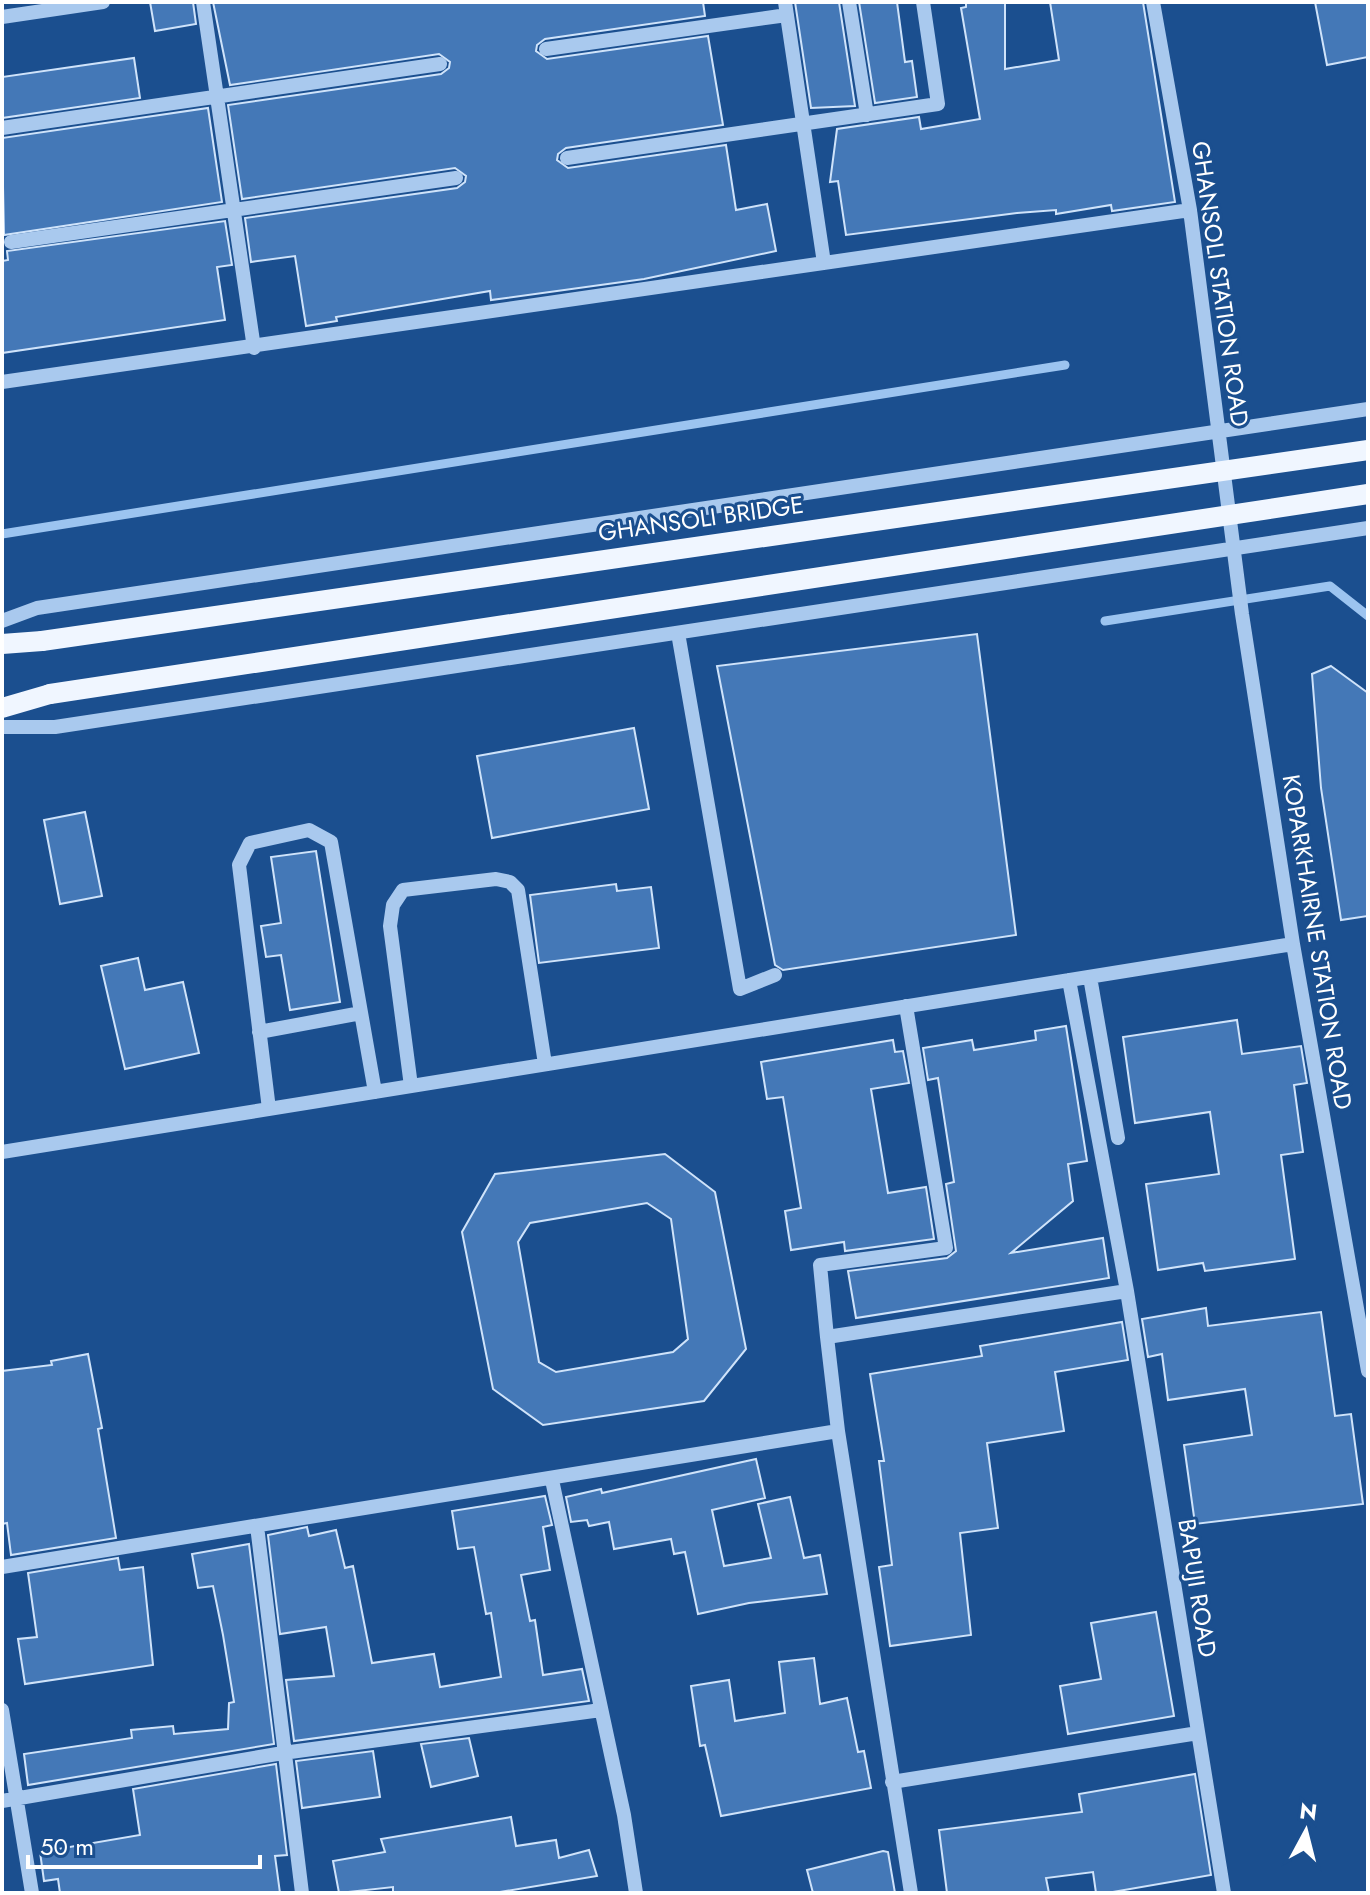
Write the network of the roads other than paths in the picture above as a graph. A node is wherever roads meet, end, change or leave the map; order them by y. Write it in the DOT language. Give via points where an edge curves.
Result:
graph roads {
  1 [pos="103,2"];
  2 [pos="203,2"];
  3 [pos="849,2"];
  4 [pos="923,2"];
  5 [pos="1153,2"];
  6 [pos="786,8"];
  7 [pos="2,17"];
  8 [pos="546,49"];
  9 [pos="440,64"];
  10 [pos="216,97"];
  11 [pos="867,115"];
  12 [pos="803,124"];
  13 [pos="2,128"];
  14 [pos="567,158"];
  15 [pos="456,178"];
  16 [pos="233,210"];
  17 [pos="1190,210"];
  18 [pos="11,242"];
  19 [pos="824,263"];
  20 [pos="254,348"];
  21 [pos="2,382"];
  22 [pos="1368,409"];
  23 [pos="1218,432"];
  24 [pos="1368,450"];
  25 [pos="1368,494"];
  26 [pos="1368,528"];
  27 [pos="1233,548"];
  28 [pos="1236,573"];
  29 [pos="2,621"];
  30 [pos="678,633"];
  31 [pos="2,644"];
  32 [pos="2,708"];
  33 [pos="2,727"];
  34 [pos="1293,944"];
  35 [pos="775,975"];
  36 [pos="1090,977"];
  37 [pos="1069,980"];
  38 [pos="906,1006"];
  39 [pos="361,1013"];
  40 [pos="259,1032"];
  41 [pos="545,1064"];
  42 [pos="411,1086"];
  43 [pos="375,1092"];
  44 [pos="269,1109"];
  45 [pos="1118,1138"];
  46 [pos="2,1152"];
  47 [pos="1127,1291"];
  48 [pos="827,1337"];
  49 [pos="1368,1371"];
  50 [pos="838,1431"];
  51 [pos="552,1480"];
  52 [pos="257,1526"];
  53 [pos="2,1567"];
  54 [pos="2,1710"];
  55 [pos="601,1710"];
  56 [pos="1198,1733"];
  57 [pos="283,1753"];
  58 [pos="892,1782"];
  59 [pos="9,1800"];
  60 [pos="32,1893"];
  61 [pos="302,1893"];
  62 [pos="636,1893"];
  63 [pos="911,1893"];
  64 [pos="1224,1893"];
  1 -- 7 [label="street"];
  2 -- 10 [label="street"];
  3 -- 11 [label="street"];
  4 -- 11 [label="street" via="938,104"];
  5 -- 17 [label="street, GHANSOLI STATION ROAD"];
  6 -- 8 [label="street"];
  6 -- 12 [label="street"];
  9 -- 10 [label="street"];
  10 -- 13 [label="street"];
  10 -- 16 [label="street"];
  11 -- 12 [label="street"];
  12 -- 14 [label="street"];
  12 -- 19 [label="street"];
  15 -- 16 [label="street"];
  16 -- 18 [label="street"];
  16 -- 20 [label="street"];
  17 -- 19 [label="street"];
  17 -- 23 [label="street, GHANSOLI STATION ROAD"];
  19 -- 20 [label="street"];
  20 -- 21 [label="street"];
  22 -- 23 [label="street"];
  23 -- 27 [label="street, GHANSOLI STATION ROAD"];
  23 -- 29 [label="street" via="37,608"];
  24 -- 31 [label="main road, GHANSOLI BRIDGE, bridge"];
  25 -- 32 [label="main road, bridge" via="50,694"];
  26 -- 27 [label="street"];
  27 -- 28 [label="street, GHANSOLI STATION ROAD"];
  27 -- 30 [label="street"];
  28 -- 34 [label="street, KOPARKHAIRNE STATION ROAD"];
  30 -- 33 [label="street" via="55,727"];
  30 -- 35 [label="street" via="740,989"];
  34 -- 36 [label="street"];
  34 -- 49 [label="street, KOPARKHAIRNE STATION ROAD"];
  36 -- 37 [label="street"];
  36 -- 45 [label="street"];
  37 -- 38 [label="street"];
  37 -- 47 [label="street, BAPUJI ROAD"];
  38 -- 41 [label="street"];
  38 -- 48 [label="street" via="946,1248 820,1265"];
  39 -- 40 [label="street"];
  39 -- 40 [label="street" via="331,842 309,830 250,843 239,865"];
  39 -- 43 [label="street"];
  40 -- 44 [label="street"];
  41 -- 42 [label="street"];
  41 -- 42 [label="street" via="518,890 496,879 403,890 393,905 390,926"];
  42 -- 43 [label="street"];
  43 -- 44 [label="street"];
  44 -- 46 [label="street"];
  47 -- 48 [label="street"];
  47 -- 56 [label="street, BAPUJI ROAD"];
  48 -- 50 [label="street"];
  50 -- 51 [label="street"];
  50 -- 58 [label="street"];
  51 -- 52 [label="street"];
  51 -- 55 [label="street"];
  52 -- 53 [label="street"];
  52 -- 57 [label="street"];
  54 -- 59 [label="street"];
  55 -- 57 [label="street"];
  55 -- 62 [label="street"];
  56 -- 58 [label="street"];
  56 -- 64 [label="street, BAPUJI ROAD"];
  57 -- 59 [label="street"];
  57 -- 61 [label="street"];
  58 -- 63 [label="street"];
  59 -- 60 [label="street"];
}
